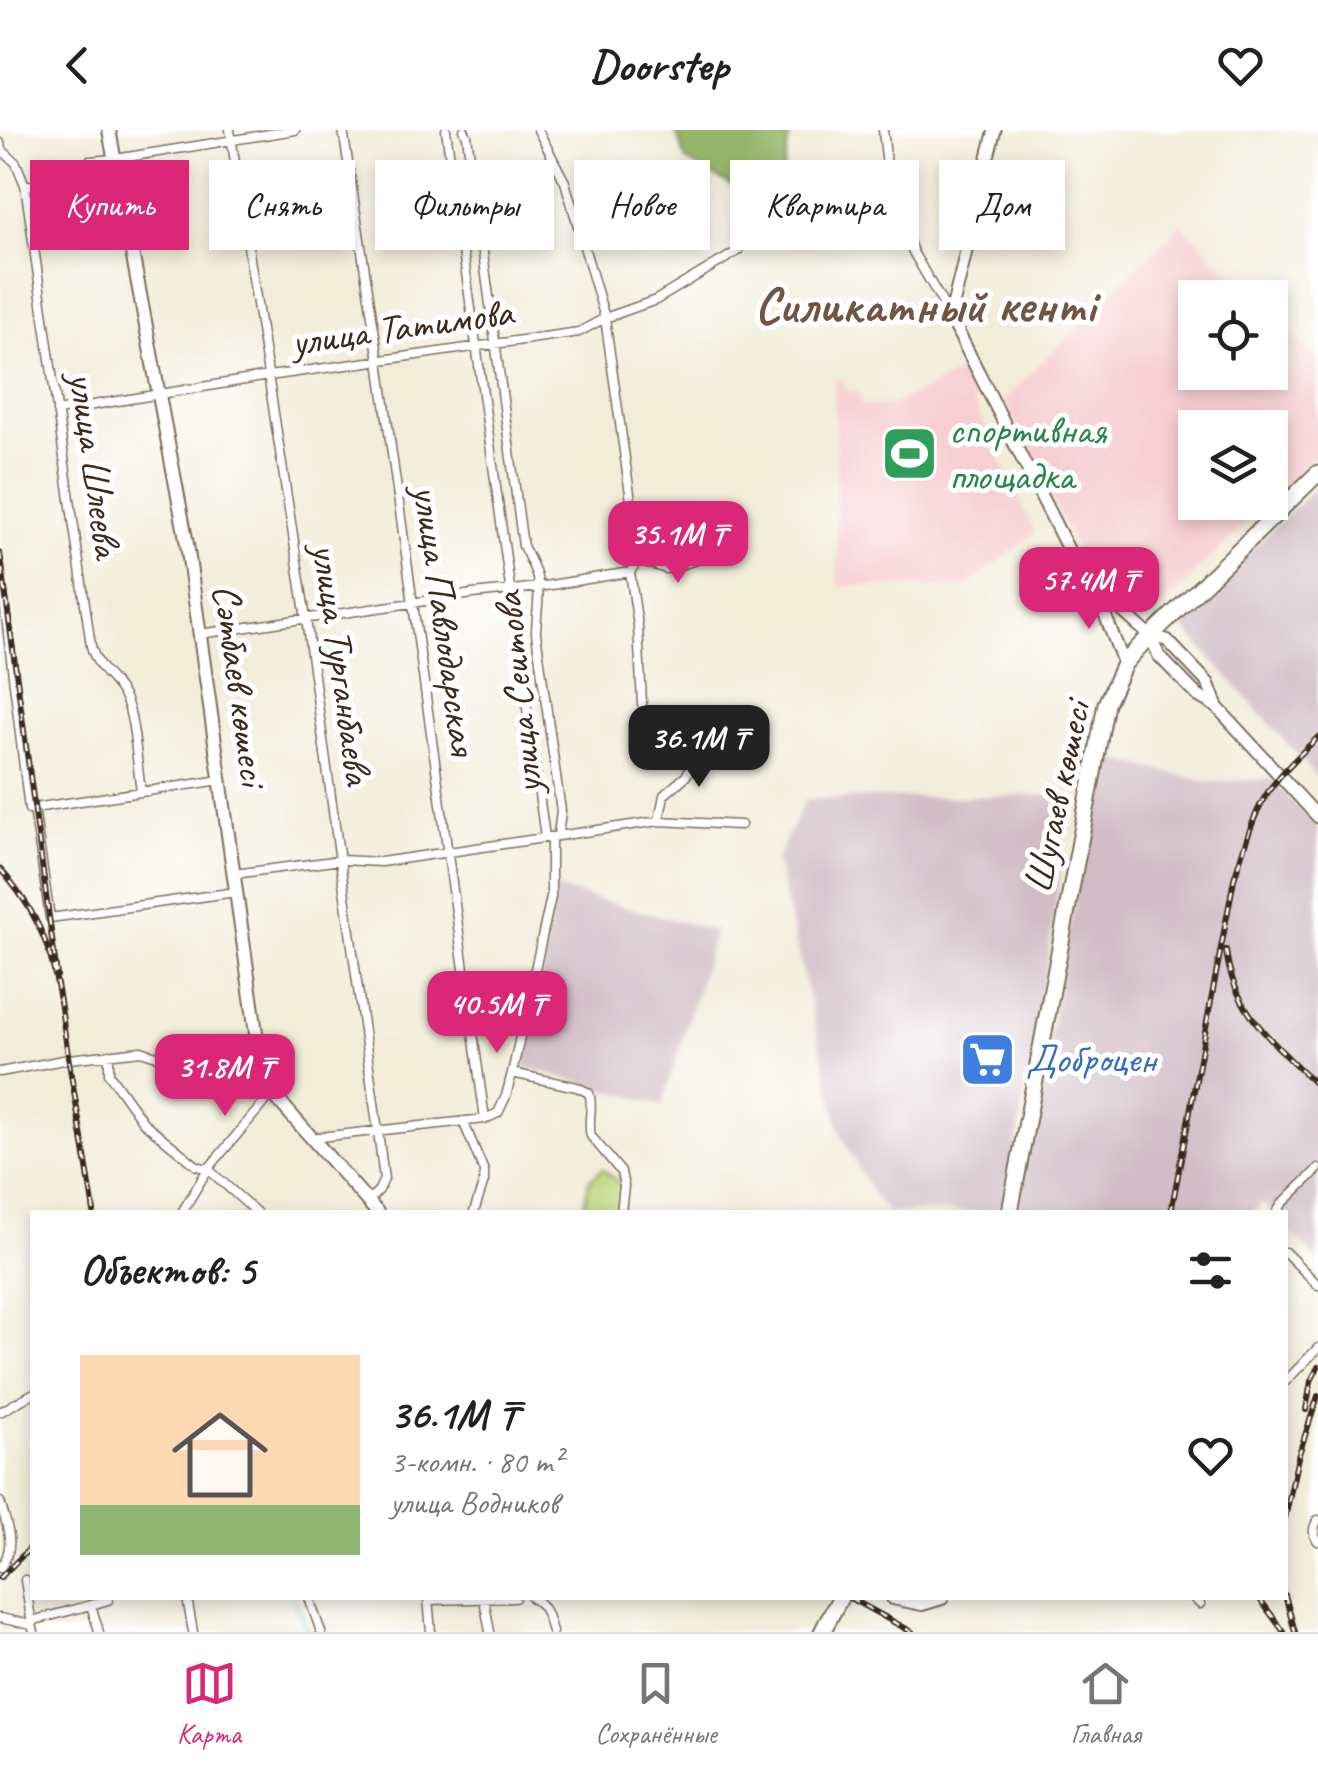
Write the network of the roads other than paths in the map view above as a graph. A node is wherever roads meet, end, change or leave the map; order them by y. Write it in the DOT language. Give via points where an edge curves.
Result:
graph roads {
  1 [pos="109,130"];
  2 [pos="230,130"];
  3 [pos="294,130"];
  4 [pos="343,130"];
  5 [pos="446,130"];
  6 [pos="464,130"];
  7 [pos="538,130"];
  8 [pos="882,130"];
  9 [pos="995,130"];
  10 [pos="232,140"];
  11 [pos="0,143"];
  12 [pos="114,159"];
  13 [pos="25,185"];
  14 [pos="738,252"];
  15 [pos="950,316"];
  16 [pos="605,318"];
  17 [pos="495,344"];
  18 [pos="476,348"];
  19 [pos="379,361"];
  20 [pos="269,376"];
  21 [pos="158,394"];
  22 [pos="57,411"];
  23 [pos="1318,473"];
  24 [pos="718,554"];
  25 [pos="638,560"];
  26 [pos="0,567"];
  27 [pos="630,572"];
  28 [pos="1094,586"];
  29 [pos="539,588"];
  30 [pos="511,591"];
  31 [pos="412,603"];
  32 [pos="306,619"];
  33 [pos="200,634"];
  34 [pos="1150,636"];
  35 [pos="1124,664"];
  36 [pos="642,704"];
  37 [pos="693,747"];
  38 [pos="220,780"];
  39 [pos="140,791"];
  40 [pos="34,808"];
  41 [pos="1318,817"];
  42 [pos="659,822"];
  43 [pos="741,825"];
  44 [pos="552,836"];
  45 [pos="447,852"];
  46 [pos="341,860"];
  47 [pos="234,874"];
  48 [pos="236,892"];
  49 [pos="109,1054"];
  50 [pos="0,1072"];
  51 [pos="512,1073"];
  52 [pos="272,1093"];
  53 [pos="485,1119"];
  54 [pos="463,1122"];
  55 [pos="378,1131"];
  56 [pos="310,1138"];
  57 [pos="1318,1169"];
  58 [pos="208,1170"];
  59 [pos="372,1207"];
  60 [pos="183,1210"];
  61 [pos="254,1210"];
  62 [pos="475,1210"];
  63 [pos="621,1210"];
  64 [pos="1010,1210"];
  65 [pos="1280,1210"];
  66 [pos="1288,1255"];
  67 [pos="1318,1285"];
  68 [pos="1318,1348"];
  69 [pos="1288,1379"];
  70 [pos="30,1395"];
  71 [pos="0,1412"];
  72 [pos="0,1502"];
  73 [pos="1317,1520"];
  74 [pos="1318,1542"];
  75 [pos="0,1568"];
  76 [pos="25,1580"];
  77 [pos="108,1600"];
  78 [pos="187,1600"];
  79 [pos="310,1600"];
  80 [pos="428,1600"];
  81 [pos="484,1600"];
  82 [pos="536,1600"];
  83 [pos="838,1600"];
  84 [pos="902,1600"];
  85 [pos="935,1600"];
  86 [pos="91,1605"];
  87 [pos="0,1618"];
  88 [pos="33,1629"];
  89 [pos="99,1632"];
  90 [pos="193,1632"];
  91 [pos="321,1632"];
  92 [pos="431,1632"];
  93 [pos="490,1632"];
  94 [pos="552,1632"];
  95 [pos="822,1632"];
  1 -- 12 [label="main road, Сәтбаев көшесі"];
  2 -- 10 [label="street, улица Турганбаева"];
  3 -- 10 [label="street"];
  4 -- 19 [label="street, улица Павлодарская"];
  5 -- 18 [label="street, улица Сеитова"];
  6 -- 17 [label="street, улица Сеитова"];
  7 -- 16 [label="street" via="565,182"];
  8 -- 15 [label="street" via="890,184 913,252"];
  9 -- 15 [label="main road"];
  10 -- 12 [label="street"];
  10 -- 20 [label="street, улица Турганбаева"];
  11 -- 13 [label="street, улица Шлеева"];
  12 -- 13 [label="street" via="90,161 55,186"];
  12 -- 21 [label="main road, Сәтбаев көшесі"];
  13 -- 22 [label="street, улица Шлеева"];
  14 -- 16 [label="street, улица Татимова" via="656,300"];
  15 -- 28 [label="main road" via="1080,573"];
  16 -- 17 [label="street, улица Татимова" via="580,332"];
  16 -- 25 [label="street"];
  17 -- 18 [label="street, улица Татимова"];
  17 -- 29 [label="street, улица Сеитова" via="523,546"];
  18 -- 19 [label="street, улица Татимова"];
  18 -- 30 [label="street, улица Сеитова"];
  19 -- 20 [label="street, улица Татимова"];
  19 -- 31 [label="street, улица Павлодарская"];
  20 -- 21 [label="street, улица Татимова"];
  20 -- 32 [label="street, улица Турганбаева"];
  21 -- 22 [label="street, улица Татимова"];
  21 -- 33 [label="main road, Сәтбаев көшесі"];
  22 -- 39 [label="street, улица Шлеева" via="91,646 124,696"];
  23 -- 34 [label="highway, Шугаев көшесі"];
  24 -- 25 [label="street" via="666,569"];
  25 -- 27 [label="street"];
  26 -- 40 [label="street"];
  27 -- 29 [label="street"];
  27 -- 36 [label="street"];
  28 -- 34 [label="main road"];
  28 -- 35 [label="main road"];
  29 -- 30 [label="street"];
  29 -- 44 [label="street, улица Сеитова" via="536,633 561,810"];
  30 -- 31 [label="street"];
  30 -- 44 [label="street, улица Сеитова"];
  31 -- 32 [label="street"];
  31 -- 45 [label="street, улица Павлодарская"];
  32 -- 33 [label="street"];
  32 -- 46 [label="street, улица Турганбаева"];
  33 -- 38 [label="main road, Сәтбаев көшесі"];
  34 -- 35 [label="highway, Шугаев көшесі"];
  34 -- 41 [label="main road" via="1159,656 1218,707"];
  35 -- 64 [label="highway, Шугаев көшесі" via="1101,725"];
  37 -- 42 [label="street" via="692,766 664,795"];
  38 -- 39 [label="street"];
  38 -- 47 [label="main road, Сәтбаев көшесі"];
  39 -- 40 [label="street"];
  40 -- 48 [label="street" via="50,918"];
  42 -- 43 [label="street"];
  42 -- 44 [label="street"];
  44 -- 45 [label="street"];
  44 -- 51 [label="street, улица Сеитова" via="551,897"];
  45 -- 46 [label="street" via="381,862"];
  45 -- 53 [label="street, улица Павлодарская"];
  46 -- 47 [label="street"];
  46 -- 55 [label="street, улица Турганбаева"];
  47 -- 48 [label="main road, Сәтбаев көшесі"];
  48 -- 52 [label="main road, Сәтбаев көшесі" via="261,1068"];
  49 -- 50 [label="street"];
  49 -- 52 [label="street" via="141,1051"];
  49 -- 58 [label="street" via="109,1074 142,1122"];
  51 -- 53 [label="street, улица Сеитова" via="502,1106"];
  51 -- 63 [label="street" via="588,1093 591,1136 624,1179"];
  52 -- 56 [label="main road, Сәтбаев көшесі"];
  52 -- 58 [label="street"];
  53 -- 54 [label="street"];
  54 -- 55 [label="street"];
  54 -- 62 [label="street" via="484,1171"];
  55 -- 56 [label="street"];
  55 -- 59 [label="street, улица Турганбаева" via="384,1180"];
  56 -- 59 [label="main road, Сәтбаев көшесі"];
  57 -- 65 [label="street"];
  58 -- 60 [label="street"];
  58 -- 61 [label="street"];
  66 -- 67 [label="street"];
  68 -- 69 [label="street"];
  70 -- 71 [label="street"];
  72 -- 75 [label="street" via="11,1546"];
  73 -- 74 [label="street"];
  76 -- 88 [label="street"];
  77 -- 86 [label="street"];
  78 -- 90 [label="street"];
  79 -- 91 [label="street"];
  80 -- 92 [label="street"];
  81 -- 93 [label="street"];
  82 -- 94 [label="street"];
  83 -- 95 [label="highway"];
  84 -- 85 [label="main road"];
  86 -- 88 [label="street" via="36,1620"];
  86 -- 89 [label="street"];
  87 -- 88 [label="street"];
}
